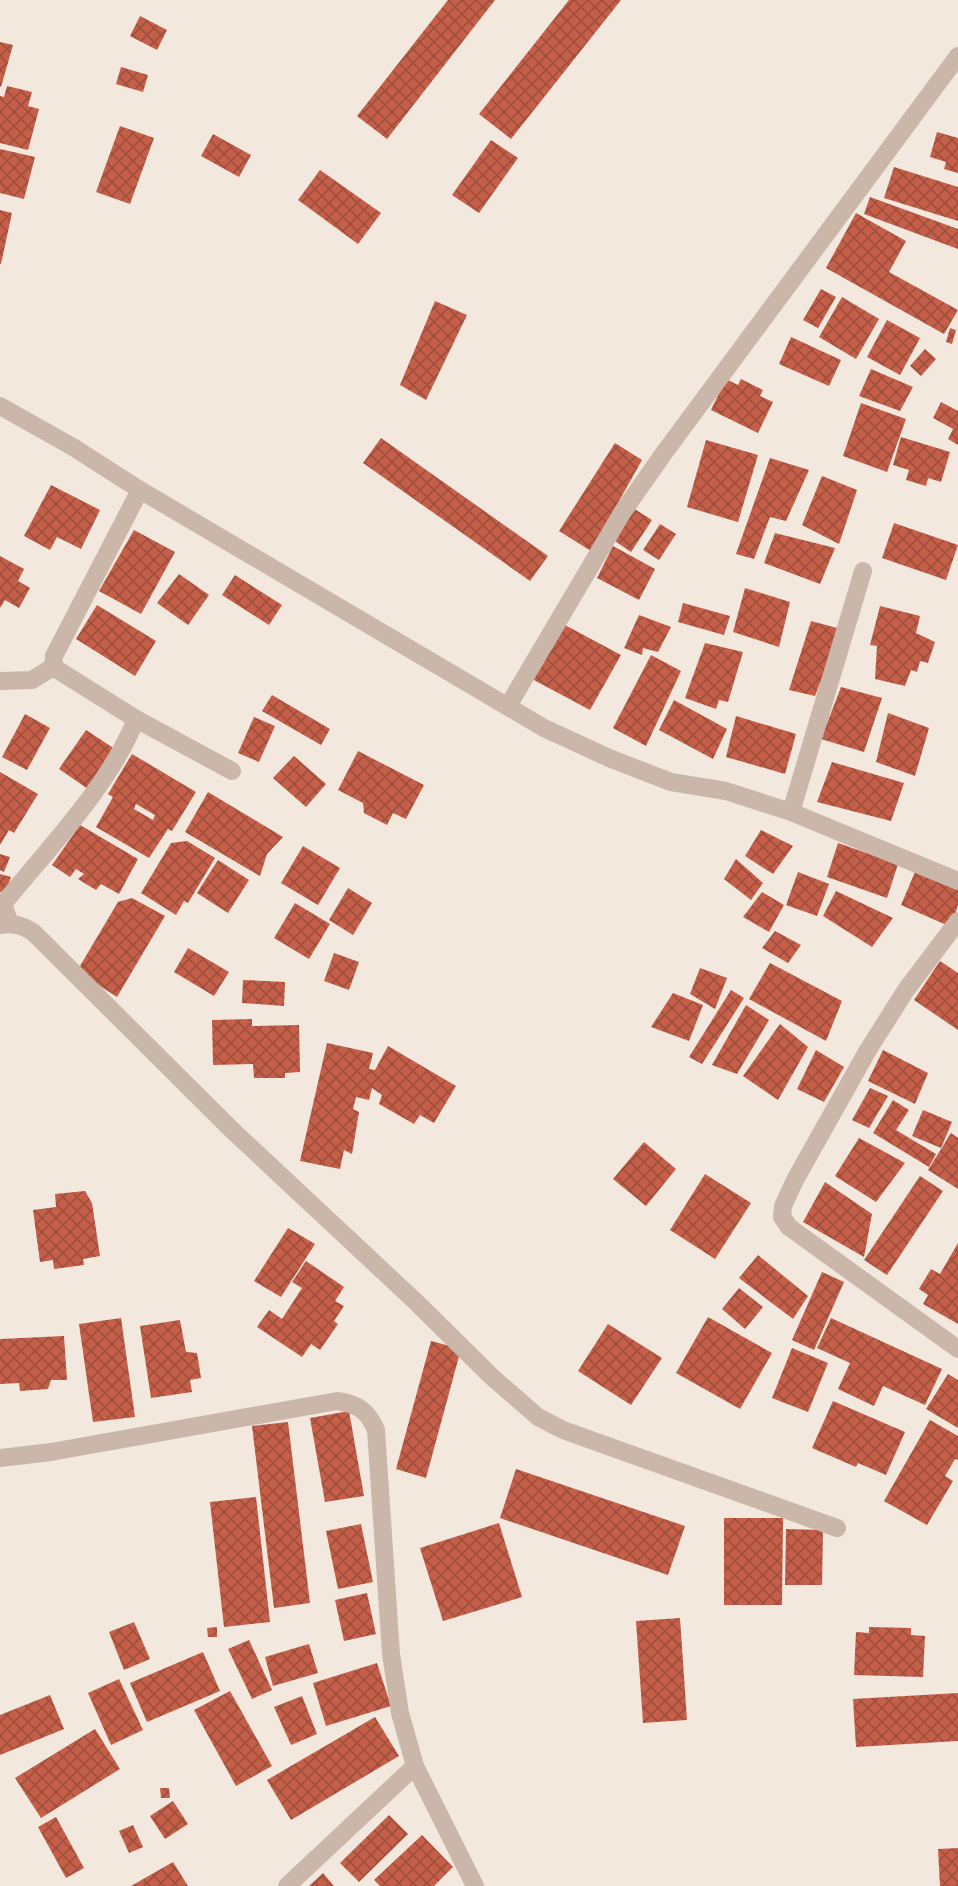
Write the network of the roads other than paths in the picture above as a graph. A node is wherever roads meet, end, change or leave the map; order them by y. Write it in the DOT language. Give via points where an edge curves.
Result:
graph roads {
  1 [pos="958,56"];
  2 [pos="0,406"];
  3 [pos="140,490"];
  4 [pos="863,571"];
  5 [pos="53,667"];
  6 [pos="0,681"];
  7 [pos="508,706"];
  8 [pos="136,719"];
  9 [pos="232,771"];
  10 [pos="791,812"];
  11 [pos="958,881"];
  12 [pos="958,921"];
  13 [pos="5,924"];
  14 [pos="958,1349"];
  15 [pos="0,1458"];
  16 [pos="837,1528"];
  17 [pos="415,1766"];
  18 [pos="287,1886"];
  19 [pos="475,1886"];
  1 -- 7 [label="street" via="622,513"];
  2 -- 3 [label="street"];
  3 -- 5 [label="street" via="54,656"];
  3 -- 7 [label="street"];
  4 -- 10 [label="street"];
  5 -- 6 [label="street" via="32,680"];
  5 -- 8 [label="street"];
  7 -- 10 [label="street" via="544,728 671,782 726,791"];
  8 -- 9 [label="street"];
  8 -- 13 [label="street" via="93,792 3,904"];
  10 -- 11 [label="street"];
  12 -- 14 [label="street" via="868,1050 795,1180 782,1217 789,1227"];
  13 -- 16 [label="street" via="33,932 234,1132 538,1417"];
  15 -- 17 [label="street" via="337,1401 362,1408 376,1430 391,1654 400,1713"];
  17 -- 18 [label="street"];
  17 -- 19 [label="street"];
}
